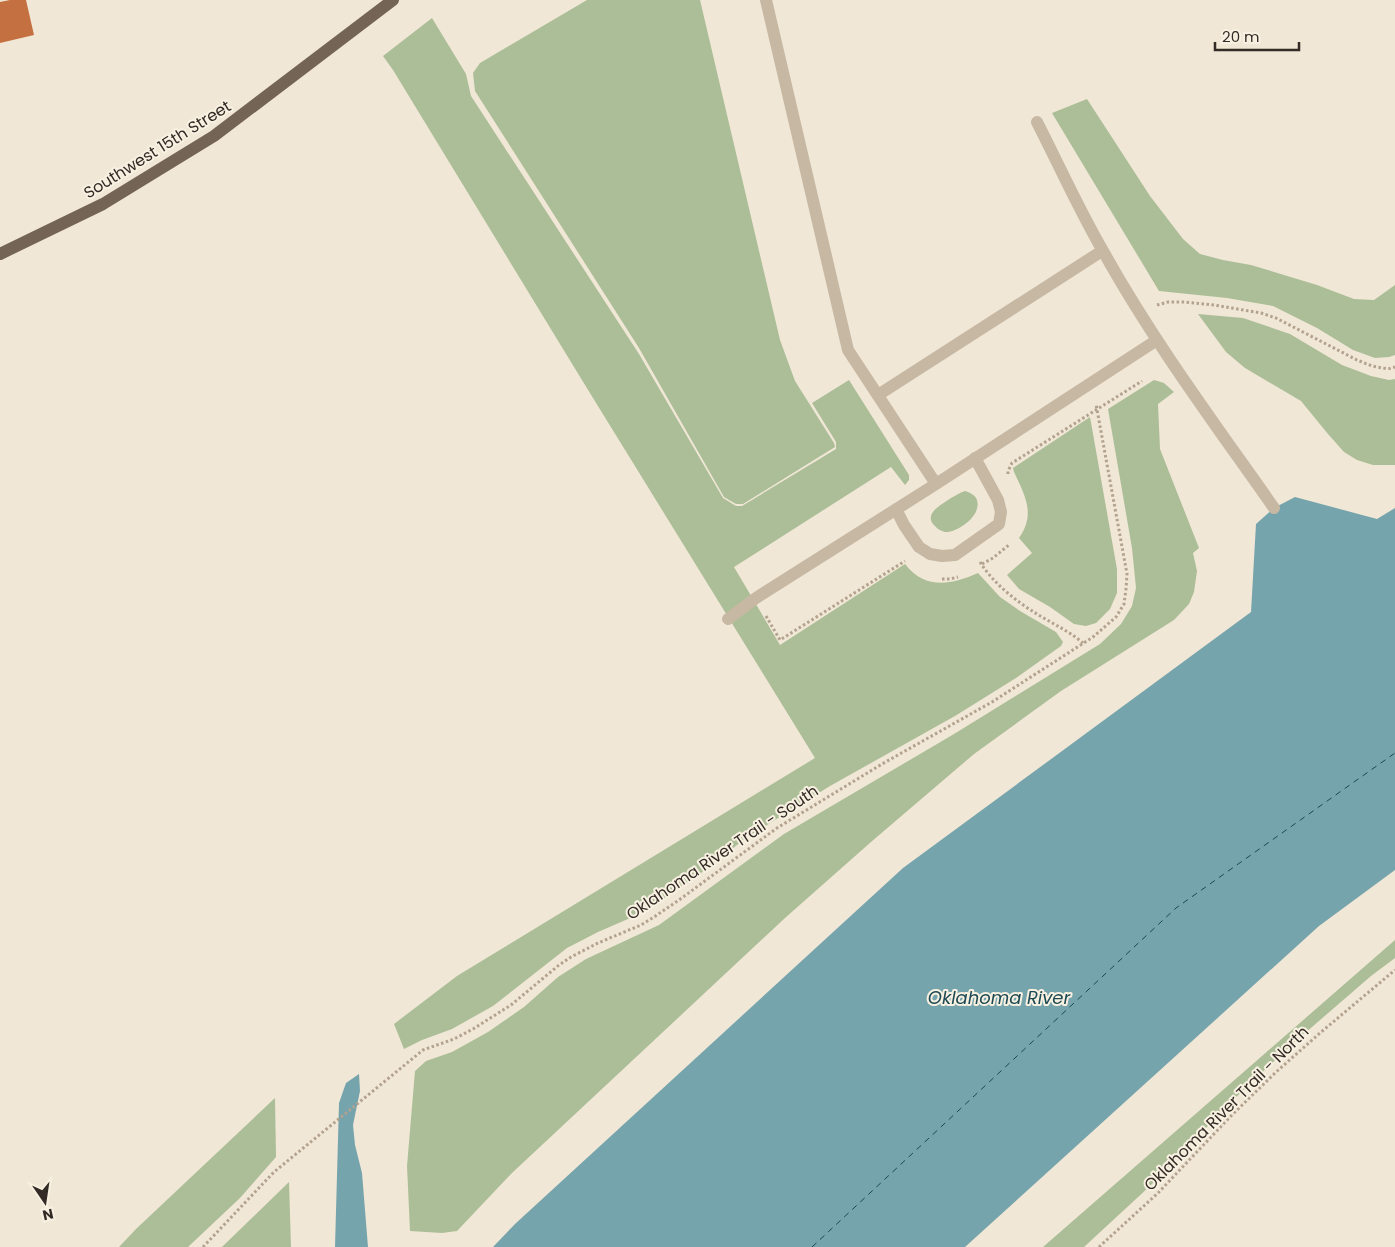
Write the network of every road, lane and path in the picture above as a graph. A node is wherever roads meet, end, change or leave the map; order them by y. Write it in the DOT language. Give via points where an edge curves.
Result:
graph roads {
  1 [pos="393,0"];
  2 [pos="766,0"];
  3 [pos="1037,122"];
  4 [pos="1102,251"];
  5 [pos="0,254"];
  6 [pos="1138,310"];
  7 [pos="1157,340"];
  8 [pos="1395,368"];
  9 [pos="1092,382"];
  10 [pos="878,395"];
  11 [pos="975,458"];
  12 [pos="936,484"];
  13 [pos="1274,508"];
  14 [pos="896,509"];
  15 [pos="969,545"];
  16 [pos="728,619"];
  17 [pos="1083,643"];
  18 [pos="1395,970"];
  19 [pos="203,1247"];
  20 [pos="1099,1247"];
  1 -- 5 [label="main road, Southwest 15th Street" via="214,136 102,204"];
  2 -- 10 [label="lane" via="848,350"];
  3 -- 4 [label="lane"];
  4 -- 6 [label="lane"];
  4 -- 10 [label="lane"];
  6 -- 7 [label="lane"];
  6 -- 8 [label="path" via="1168,302 1185,302 1260,313 1357,360 1372,366"];
  7 -- 9 [label="lane"];
  7 -- 13 [label="lane"];
  9 -- 11 [label="lane"];
  9 -- 17 [label="path, Oklahoma River Trail - South" via="1127,574 1124,604 1116,617"];
  10 -- 12 [label="lane"];
  11 -- 12 [label="lane"];
  11 -- 15 [label="lane" via="998,500 1001,512 999,524"];
  12 -- 14 [label="lane"];
  14 -- 15 [label="lane" via="918,547 930,554 955,555"];
  14 -- 16 [label="lane"];
  15 -- 17 [label="path" via="984,568 1010,596"];
  17 -- 19 [label="path, Oklahoma River Trail - South" via="992,702 777,828 654,917 571,957 511,1005 473,1029 423,1050 274,1172"];
  18 -- 20 [label="path, Oklahoma River Trail - North" via="1269,1078 1158,1193"];
}
